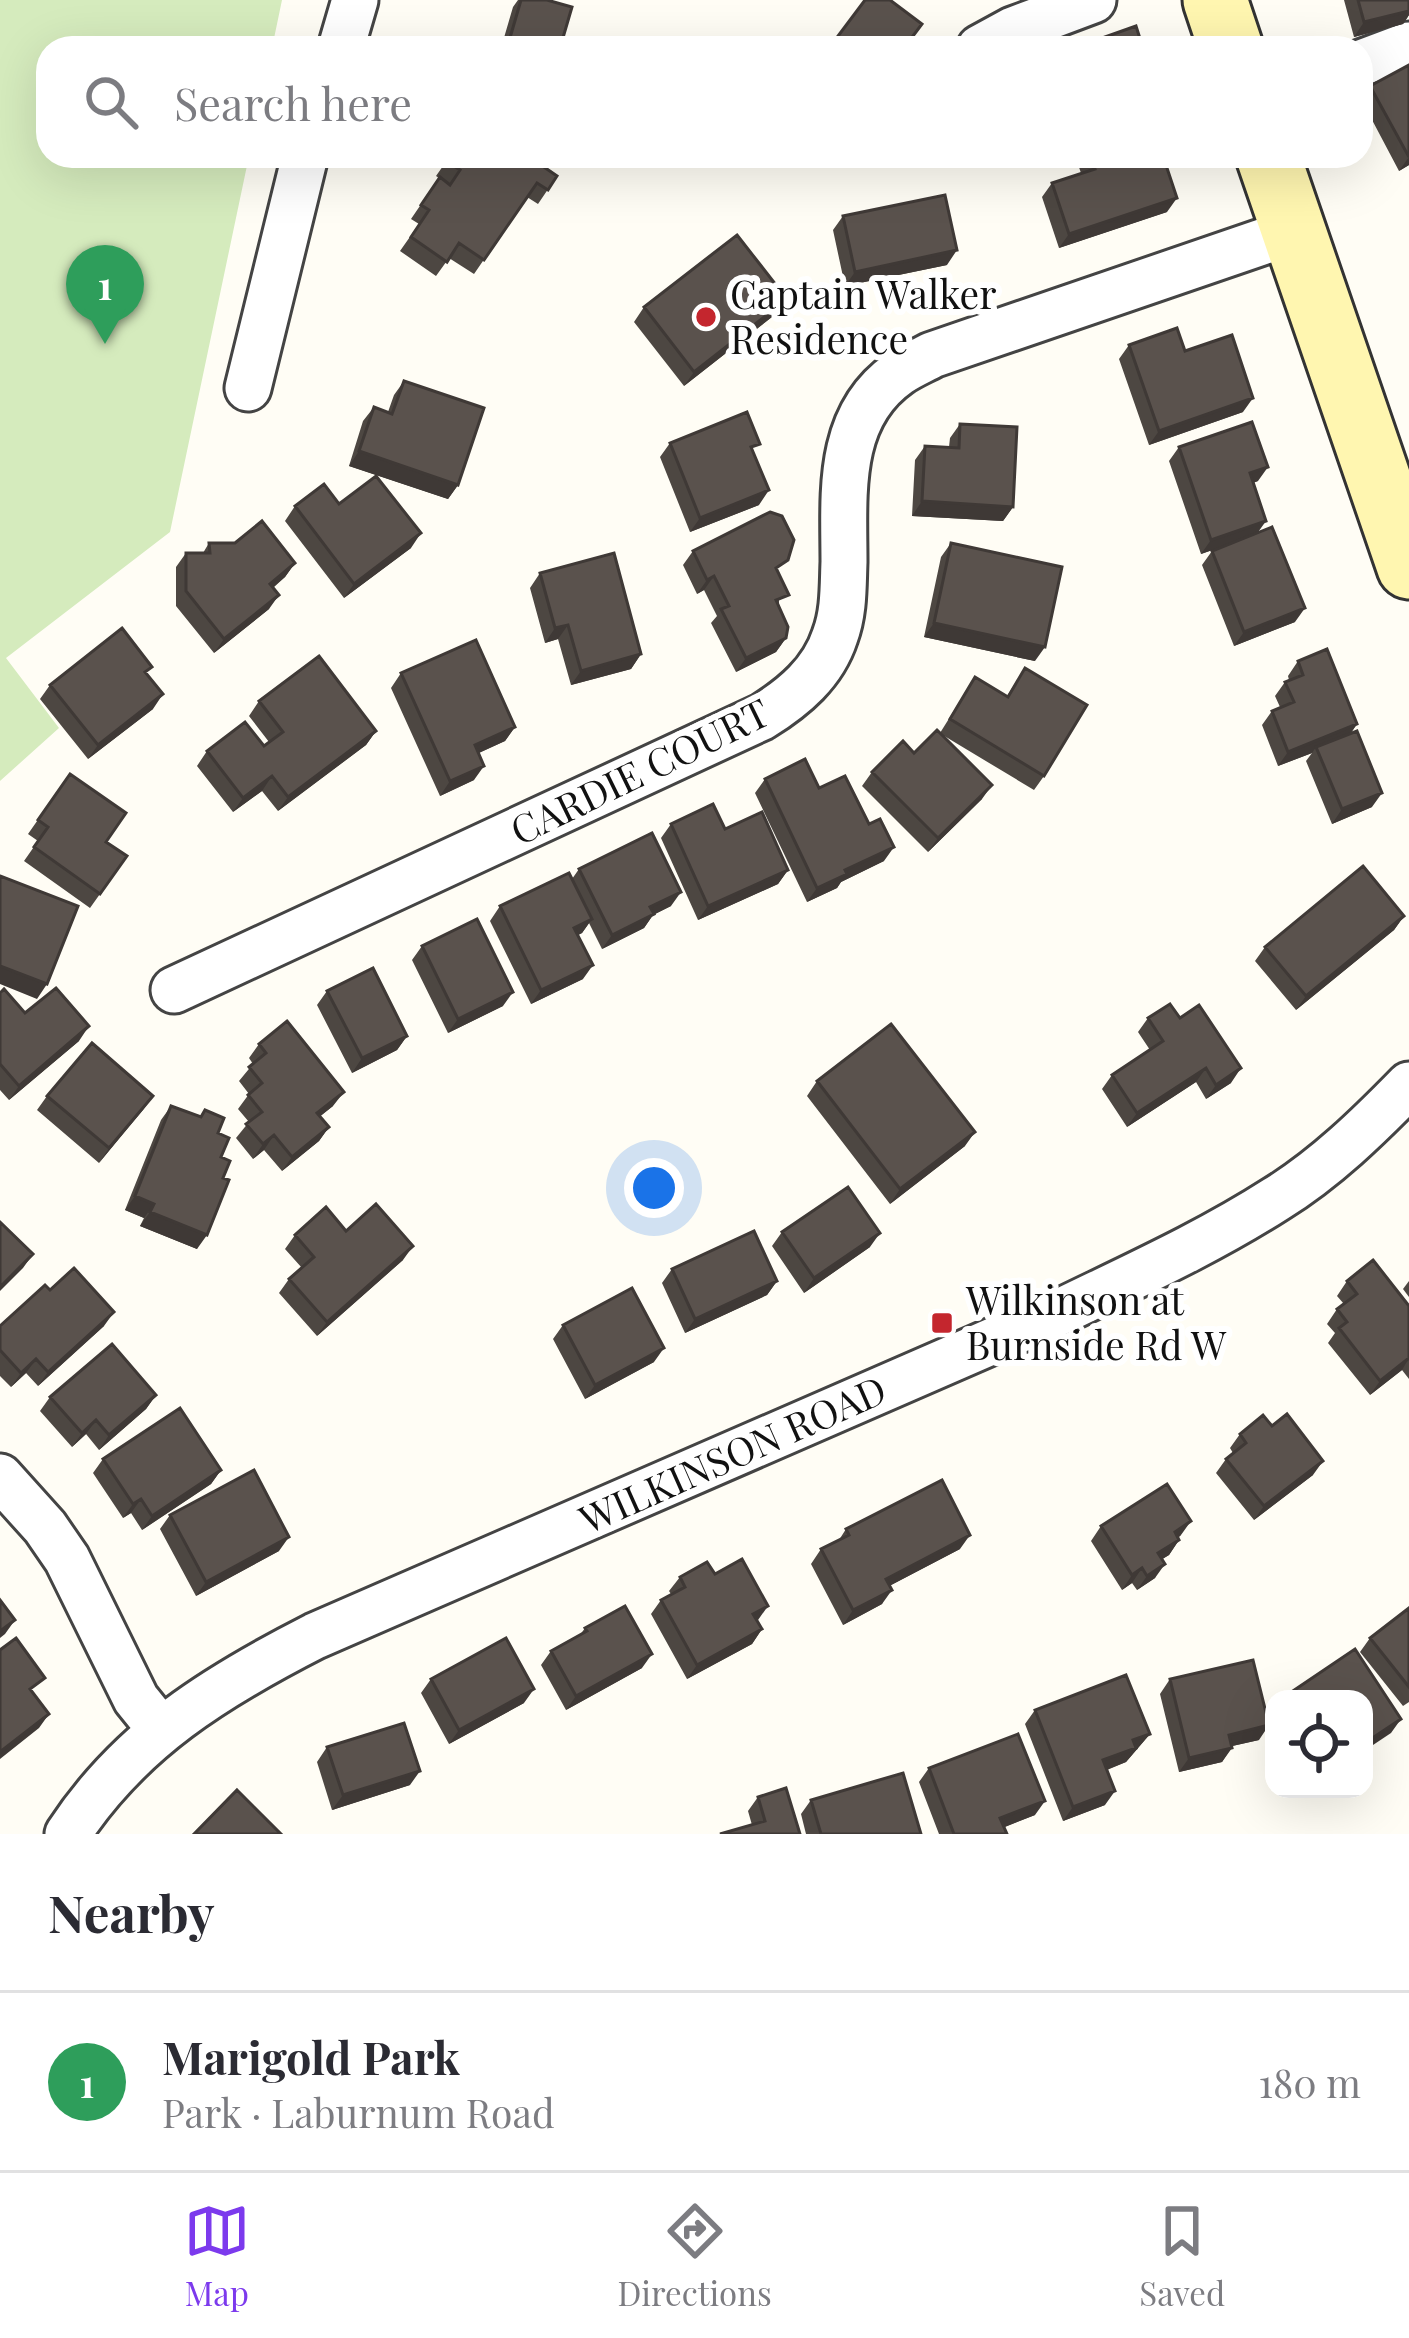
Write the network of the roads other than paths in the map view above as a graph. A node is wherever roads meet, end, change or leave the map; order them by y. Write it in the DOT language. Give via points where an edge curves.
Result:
graph roads {
  1 [pos="356,0"];
  2 [pos="1093,0"];
  3 [pos="1215,0"];
  4 [pos="344,36"];
  5 [pos="1002,36"];
  6 [pos="1227,36"];
  7 [pos="1409,45"];
  8 [pos="1373,58"];
  9 [pos="301,168"];
  10 [pos="1272,168"];
  11 [pos="1294,231"];
  12 [pos="248,388"];
  13 [pos="1409,567"];
  14 [pos="174,991"];
  15 [pos="1409,1085"];
  16 [pos="0,1477"];
  17 [pos="161,1730"];
  18 [pos="68,1834"];
  1 -- 4 [label="street"];
  2 -- 5 [label="street"];
  3 -- 6 [label="street"];
  7 -- 8 [label="street"];
  9 -- 12 [label="street"];
  10 -- 11 [label="street"];
  11 -- 13 [label="street"];
  11 -- 14 [label="street, CARDIE COURT" via="932,355 898,374 856,429 844,466 843,602 835,638 792,698"];
  15 -- 17 [label="street, WILKINSON ROAD" via="1279,1198 1180,1254 315,1636"];
  16 -- 17 [label="street" via="67,1559 136,1700"];
  17 -- 18 [label="street, WILKINSON ROAD"];
}
